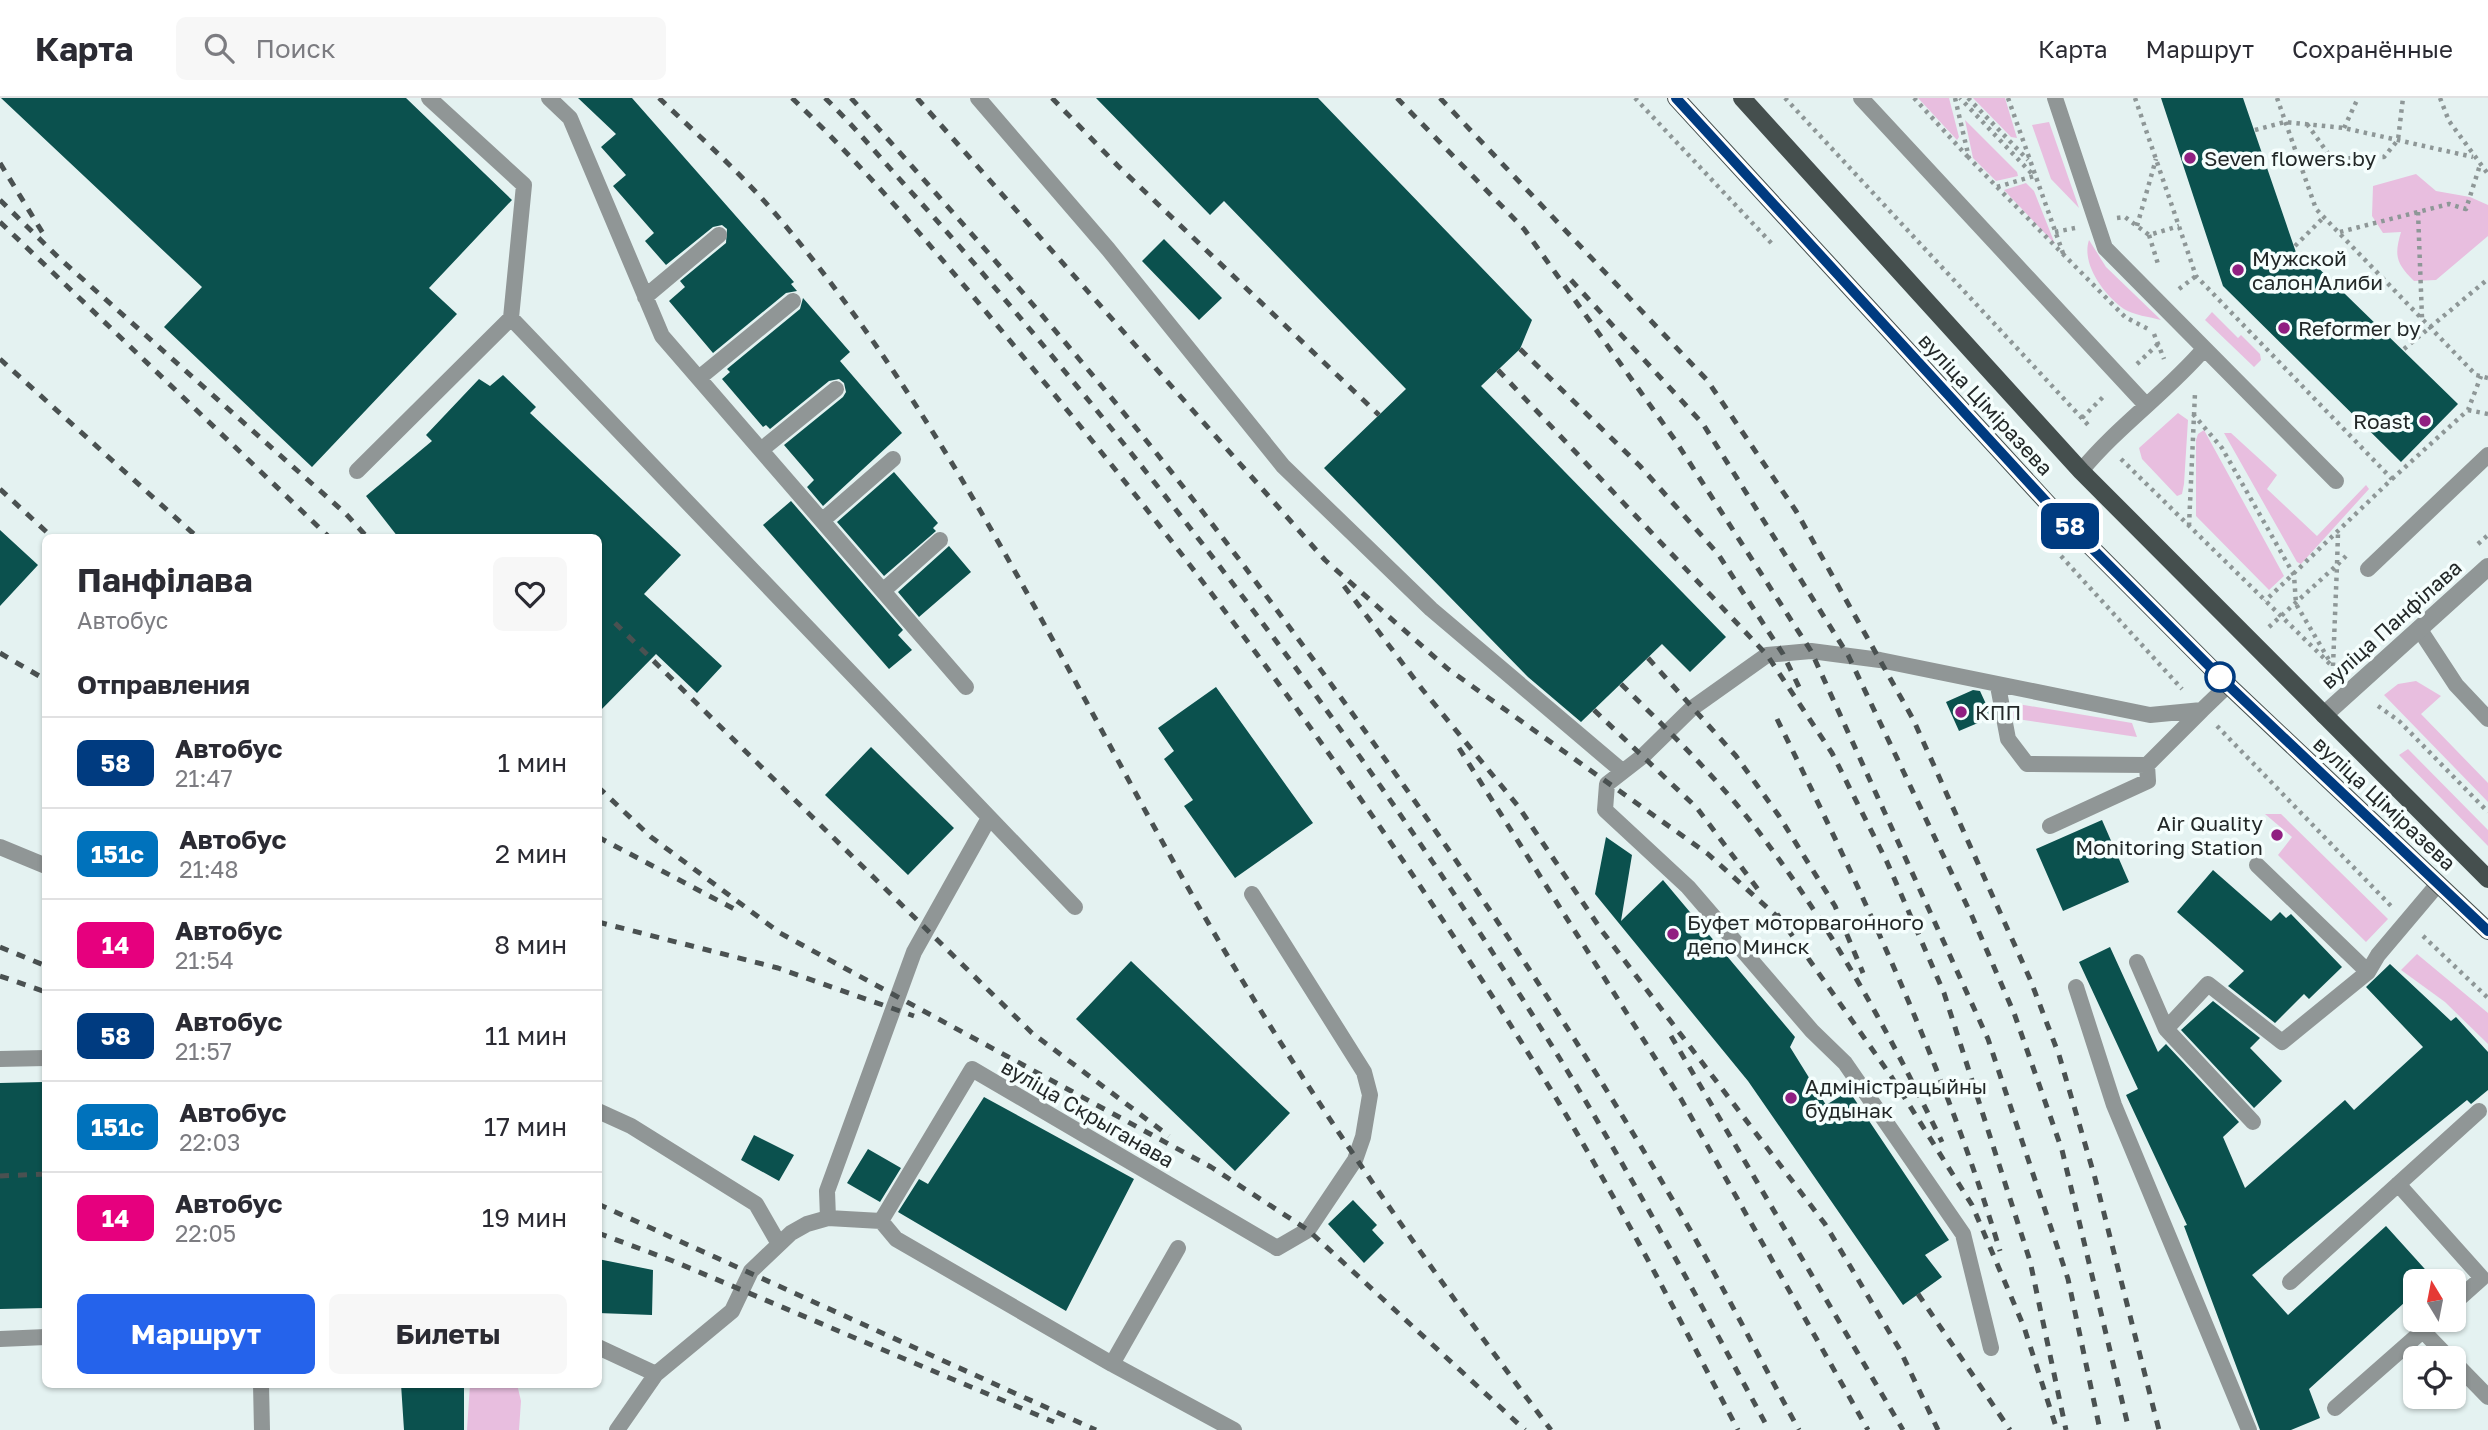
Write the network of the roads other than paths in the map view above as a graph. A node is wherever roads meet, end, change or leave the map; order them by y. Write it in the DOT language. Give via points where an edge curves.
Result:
graph roads {
  1 [pos="429,98"];
  2 [pos="549,98"];
  3 [pos="978,98"];
  4 [pos="1676,98"];
  5 [pos="1742,98"];
  6 [pos="1861,98"];
  7 [pos="2055,98"];
  8 [pos="719,236"];
  9 [pos="645,297"];
  10 [pos="793,301"];
  11 [pos="511,318"];
  12 [pos="2204,349"];
  13 [pos="699,379"];
  14 [pos="836,390"];
  15 [pos="2145,404"];
  16 [pos="761,450"];
  17 [pos="2488,455"];
  18 [pos="893,459"];
  19 [pos="357,471"];
  20 [pos="2081,471"];
  21 [pos="2336,481"];
  22 [pos="823,520"];
  23 [pos="940,540"];
  24 [pos="2488,567"];
  25 [pos="2368,569"];
  26 [pos="884,590"];
  27 [pos="2420,630"];
  28 [pos="2228,685"];
  29 [pos="966,687"];
  30 [pos="1998,687"];
  31 [pos="2202,710"];
  32 [pos="2324,715"];
  33 [pos="2488,719"];
  34 [pos="2147,765"];
  35 [pos="1622,771"];
  36 [pos="989,818"];
  37 [pos="2050,826"];
  38 [pos="0,847"];
  39 [pos="42,864"];
  40 [pos="2257,865"];
  41 [pos="2488,879"];
  42 [pos="2438,884"];
  43 [pos="1252,894"];
  44 [pos="1075,907"];
  45 [pos="2488,930"];
  46 [pos="2137,962"];
  47 [pos="2368,972"];
  48 [pos="2076,987"];
  49 [pos="2166,1029"];
  50 [pos="42,1058"];
  51 [pos="0,1059"];
  52 [pos="2479,1111"];
  53 [pos="602,1113"];
  54 [pos="2253,1122"];
  55 [pos="2398,1184"];
  56 [pos="828,1218"];
  57 [pos="881,1221"];
  58 [pos="779,1244"];
  59 [pos="1178,1248"];
  60 [pos="2290,1282"];
  61 [pos="2466,1292"];
  62 [pos="2420,1332"];
  63 [pos="42,1337"];
  64 [pos="0,1339"];
  65 [pos="1991,1348"];
  66 [pos="602,1349"];
  67 [pos="1112,1364"];
  68 [pos="656,1374"];
  69 [pos="2466,1374"];
  70 [pos="261,1388"];
  71 [pos="2488,1397"];
  72 [pos="2335,1408"];
  73 [pos="262,1430"];
  74 [pos="617,1430"];
  75 [pos="1234,1430"];
  76 [pos="2249,1430"];
  1 -- 11 [label="lane" via="524,185"];
  2 -- 9 [label="lane" via="570,118"];
  3 -- 35 [label="lane" via="1108,249 1283,466 1432,609"];
  4 -- 28 [label="main road, вуліца Ціміразева" via="1995,448"];
  5 -- 20 [label="main road, вуліца Ціміразева"];
  6 -- 15 [label="lane"];
  7 -- 12 [label="lane" via="2105,248"];
  8 -- 9 [label="lane"];
  9 -- 13 [label="lane" via="662,336"];
  10 -- 13 [label="lane"];
  11 -- 19 [label="lane"];
  11 -- 36 [label="lane"];
  12 -- 15 [label="lane"];
  12 -- 21 [label="lane"];
  13 -- 16 [label="lane"];
  14 -- 16 [label="lane"];
  15 -- 20 [label="lane"];
  16 -- 22 [label="lane"];
  17 -- 25 [label="lane"];
  18 -- 22 [label="lane"];
  20 -- 32 [label="main road, вуліца Ціміразева"];
  22 -- 26 [label="lane"];
  23 -- 26 [label="lane"];
  24 -- 27 [label="street, вуліца Панфілава"];
  26 -- 29 [label="lane"];
  27 -- 32 [label="street, вуліца Панфілава"];
  27 -- 33 [label="lane" via="2456,685"];
  28 -- 31 [label="lane"];
  28 -- 42 [label="main road, вуліца Ціміразева"];
  30 -- 31 [label="lane" via="2150,715"];
  30 -- 34 [label="lane" via="2008,739 2027,764"];
  30 -- 35 [label="lane" via="1847,655 1811,651 1768,655 1691,709"];
  31 -- 34 [label="lane"];
  32 -- 41 [label="main road, вуліца Ціміразева"];
  34 -- 37 [label="lane" via="2148,781"];
  35 -- 65 [label="lane" via="1607,784 1605,810 1688,887 1845,1063 1963,1234"];
  36 -- 44 [label="lane"];
  36 -- 56 [label="lane" via="914,952 827,1191"];
  38 -- 39 [label="lane"];
  40 -- 47 [label="lane"];
  42 -- 45 [label="main road, вуліца Ціміразева"];
  42 -- 47 [label="lane"];
  43 -- 57 [label="lane, вуліца Скрыганава" via="1364,1072 1370,1095 1355,1160 1308,1230 1277,1248 972,1069"];
  46 -- 49 [label="lane"];
  47 -- 49 [label="lane" via="2282,1042 2208,984"];
  48 -- 76 [label="lane" via="2114,1105"];
  49 -- 54 [label="lane"];
  50 -- 51 [label="lane"];
  52 -- 55 [label="lane"];
  53 -- 58 [label="lane" via="756,1204"];
  55 -- 60 [label="lane"];
  55 -- 61 [label="lane" via="2482,1278"];
  56 -- 57 [label="lane"];
  56 -- 58 [label="lane" via="807,1224"];
  57 -- 67 [label="lane" via="896,1239"];
  58 -- 68 [label="lane" via="751,1271 732,1311"];
  59 -- 67 [label="lane"];
  62 -- 72 [label="lane"];
  63 -- 64 [label="lane"];
  66 -- 68 [label="lane"];
  67 -- 75 [label="lane"];
  68 -- 74 [label="lane"];
  69 -- 71 [label="lane"];
  70 -- 73 [label="lane"];
}
